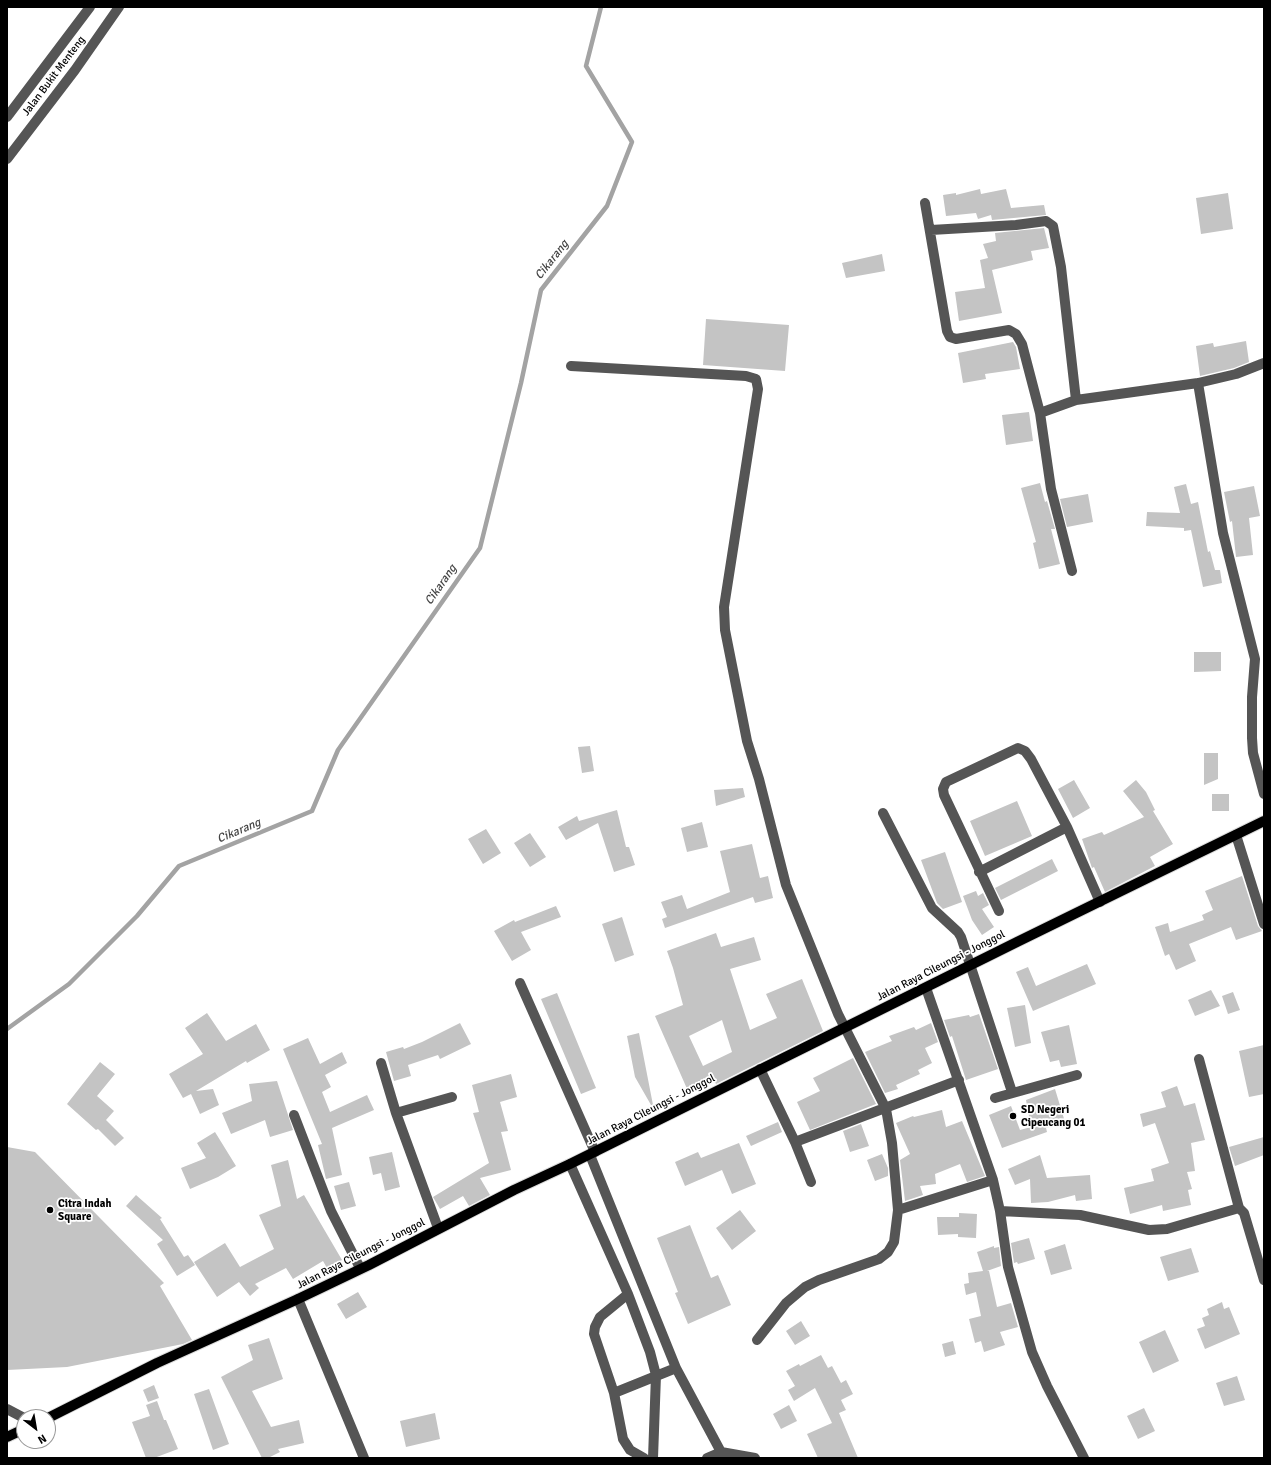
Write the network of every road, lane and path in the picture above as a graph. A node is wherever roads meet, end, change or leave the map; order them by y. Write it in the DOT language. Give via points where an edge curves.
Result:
graph roads {
  1 [pos="90,7"];
  2 [pos="119,7"];
  3 [pos="7,117"];
  4 [pos="7,159"];
  5 [pos="925,202"];
  6 [pos="931,230"];
  7 [pos="1264,363"];
  8 [pos="571,366"];
  9 [pos="1198,384"];
  10 [pos="1076,400"];
  11 [pos="1040,413"];
  12 [pos="1072,571"];
  13 [pos="1264,794"];
  14 [pos="883,813"];
  15 [pos="1264,821"];
  16 [pos="1067,827"];
  17 [pos="1236,835"];
  18 [pos="979,872"];
  19 [pos="1100,902"];
  20 [pos="999,911"];
  21 [pos="1264,924"];
  22 [pos="971,965"];
  23 [pos="520,983"];
  24 [pos="926,988"];
  25 [pos="844,1027"];
  26 [pos="1199,1059"];
  27 [pos="381,1063"];
  28 [pos="760,1069"];
  29 [pos="1077,1074"];
  30 [pos="959,1080"];
  31 [pos="1012,1092"];
  32 [pos="452,1097"];
  33 [pos="995,1098"];
  34 [pos="886,1109"];
  35 [pos="396,1113"];
  36 [pos="294,1115"];
  37 [pos="795,1142"];
  38 [pos="592,1153"];
  39 [pos="570,1164"];
  40 [pos="993,1180"];
  41 [pos="810,1182"];
  42 [pos="1239,1208"];
  43 [pos="898,1210"];
  44 [pos="1000,1211"];
  45 [pos="438,1228"];
  46 [pos="360,1268"];
  47 [pos="1264,1280"];
  48 [pos="628,1294"];
  49 [pos="298,1300"];
  50 [pos="757,1340"];
  51 [pos="676,1368"];
  52 [pos="656,1375"];
  53 [pos="614,1393"];
  54 [pos="7,1409"];
  55 [pos="16,1414"];
  56 [pos="56,1414"];
  57 [pos="721,1452"];
  58 [pos="364,1458"];
  59 [pos="644,1458"];
  60 [pos="653,1458"];
  61 [pos="707,1458"];
  62 [pos="755,1458"];
  63 [pos="1084,1458"];
  1 -- 3 [label="street, Jalan Bukit Menteng"];
  2 -- 4 [label="street, Jalan Bukit Menteng"];
  5 -- 6 [label="street"];
  6 -- 10 [label="street" via="1046,221 1053,226 1061,267"];
  6 -- 11 [label="street" via="950,337 956,339 1009,330 1016,334 1022,344"];
  7 -- 9 [label="street"];
  8 -- 25 [label="street" via="746,376 756,379 758,389 724,607 725,630 747,741 786,885"];
  9 -- 10 [label="street"];
  9 -- 13 [label="street" via="1223,533 1256,660 1252,697 1252,738 1253,753"];
  10 -- 11 [label="street"];
  11 -- 12 [label="street" via="1051,489"];
  14 -- 22 [label="street" via="932,908 961,937"];
  15 -- 17 [label="main road, Jalan Raya Cileungsi - Jonggol"];
  16 -- 18 [label="street"];
  16 -- 18 [label="street" via="1031,759 1025,751 1018,748 946,782 944,795"];
  16 -- 19 [label="street"];
  17 -- 19 [label="main road, Jalan Raya Cileungsi - Jonggol"];
  17 -- 21 [label="street"];
  18 -- 20 [label="street"];
  19 -- 22 [label="main road, Jalan Raya Cileungsi - Jonggol"];
  22 -- 24 [label="main road, Jalan Raya Cileungsi - Jonggol"];
  22 -- 31 [label="street"];
  23 -- 38 [label="street"];
  24 -- 25 [label="main road, Jalan Raya Cileungsi - Jonggol"];
  24 -- 30 [label="street"];
  25 -- 28 [label="main road, Jalan Raya Cileungsi - Jonggol"];
  25 -- 34 [label="street"];
  26 -- 42 [label="street"];
  27 -- 35 [label="street"];
  28 -- 37 [label="street"];
  28 -- 38 [label="main road, Jalan Raya Cileungsi - Jonggol"];
  29 -- 31 [label="street"];
  30 -- 34 [label="street"];
  30 -- 40 [label="street"];
  31 -- 33 [label="street"];
  32 -- 35 [label="street"];
  34 -- 37 [label="street"];
  34 -- 43 [label="street"];
  35 -- 45 [label="street"];
  36 -- 46 [label="street" via="331,1211"];
  37 -- 41 [label="street"];
  38 -- 39 [label="main road, Jalan Raya Cileungsi - Jonggol"];
  38 -- 51 [label="street"];
  39 -- 45 [label="main road, Jalan Raya Cileungsi - Jonggol"];
  39 -- 48 [label="street"];
  40 -- 43 [label="street"];
  40 -- 44 [label="street"];
  42 -- 44 [label="street" via="1167,1229 1150,1230 1080,1215"];
  42 -- 47 [label="street" via="1244,1213"];
  43 -- 50 [label="street" via="894,1242 888,1252 879,1259 805,1287 786,1303"];
  44 -- 63 [label="street" via="1008,1267 1032,1352"];
  45 -- 46 [label="main road, Jalan Raya Cileungsi - Jonggol"];
  46 -- 49 [label="main road, Jalan Raya Cileungsi - Jonggol"];
  48 -- 52 [label="street"];
  48 -- 53 [label="street" via="606,1310 594,1330"];
  49 -- 56 [label="main road, Jalan Raya Cileungsi - Jonggol" via="157,1363"];
  49 -- 58 [label="street"];
  51 -- 52 [label="street"];
  51 -- 57 [label="street"];
  52 -- 53 [label="street"];
  52 -- 60 [label="street"];
  53 -- 59 [label="street" via="626,1445 635,1454"];
  54 -- 55 [label="street"];
  57 -- 61 [label="street"];
  57 -- 62 [label="street"];
}
